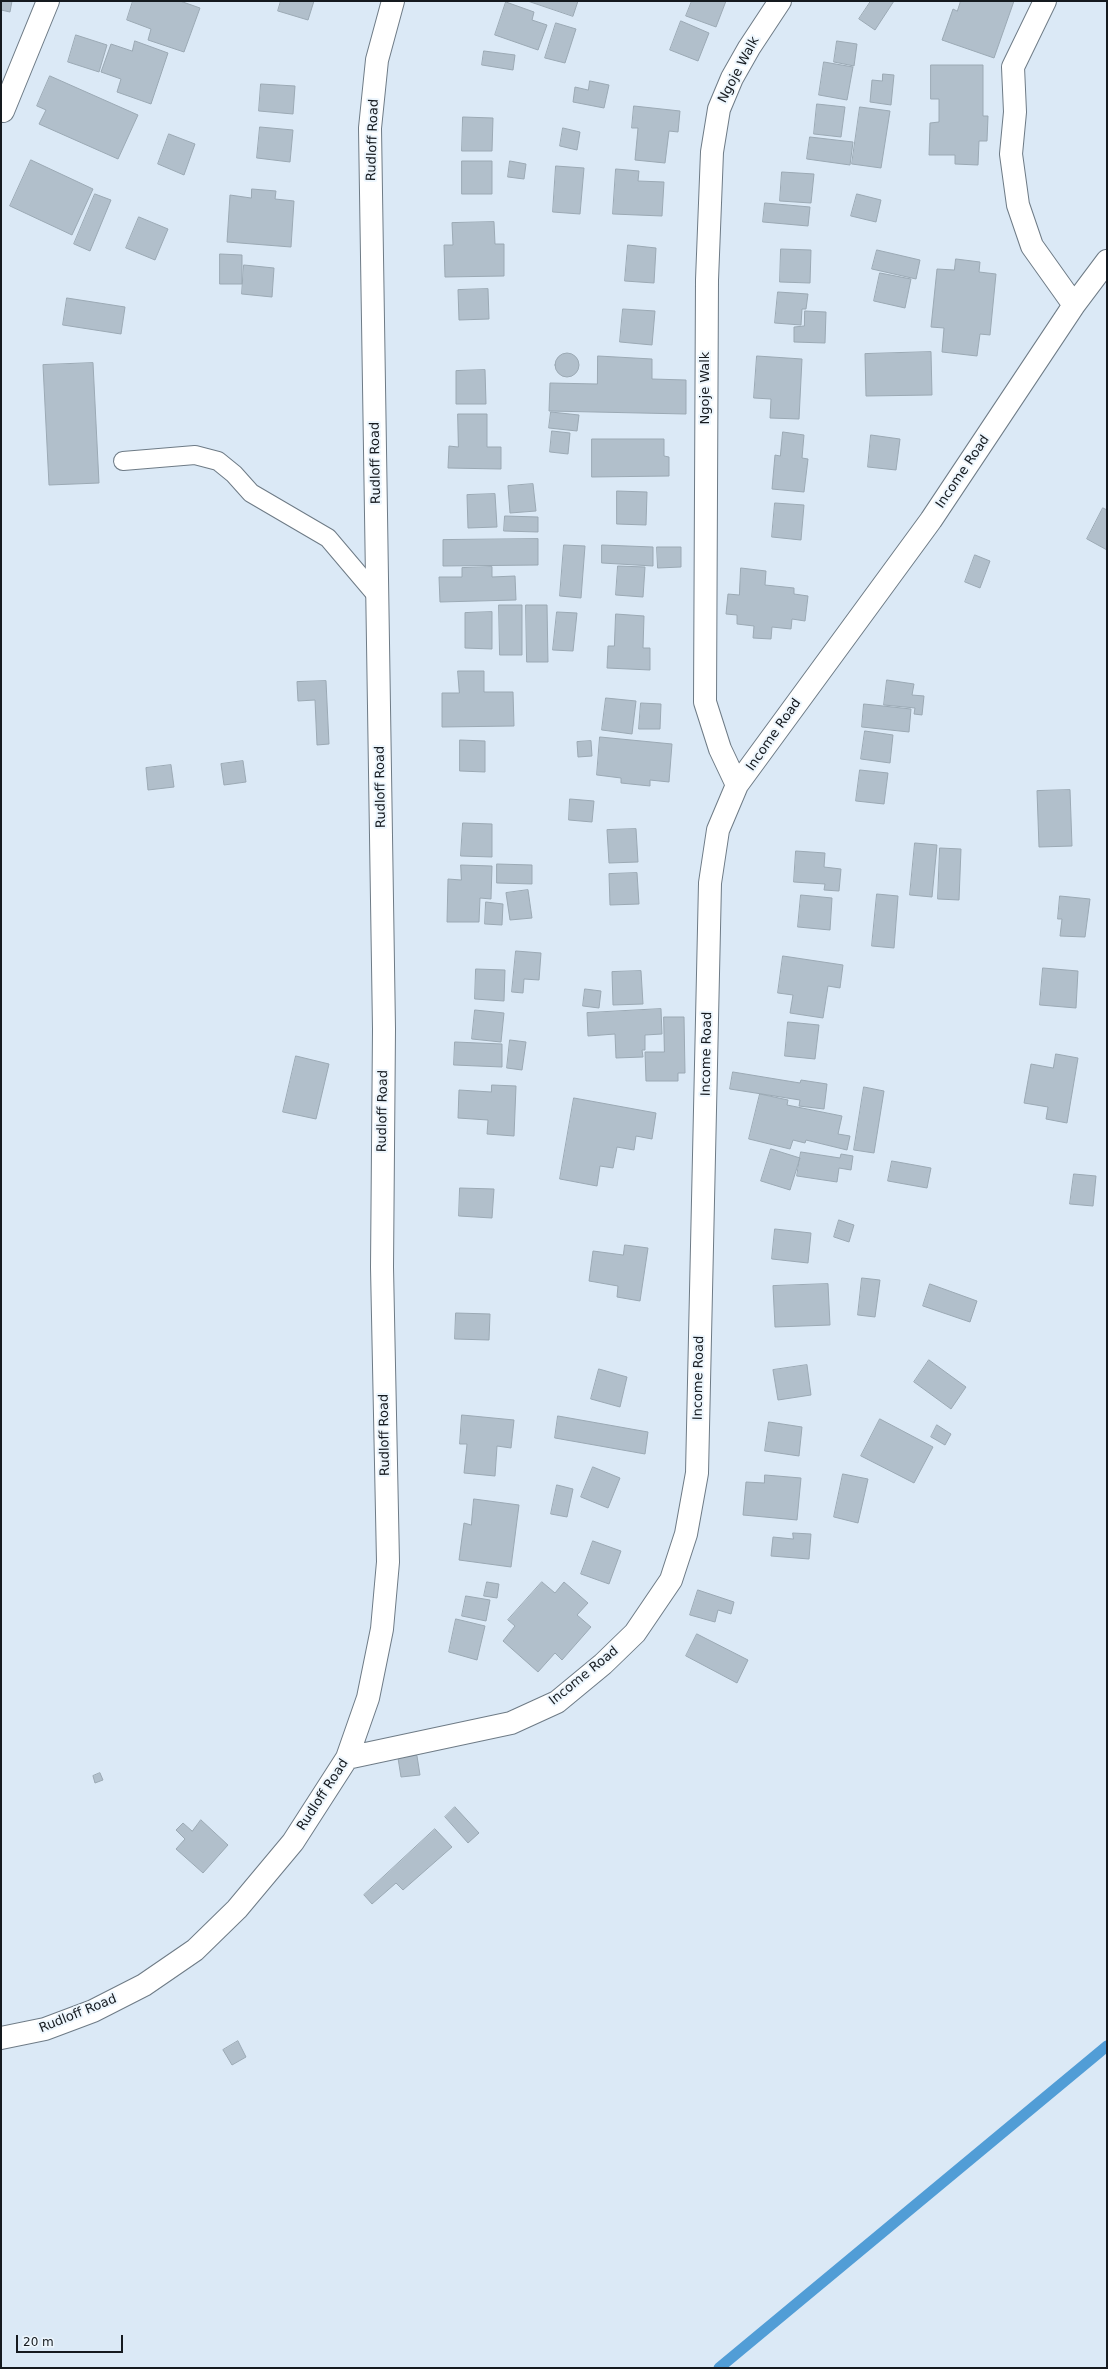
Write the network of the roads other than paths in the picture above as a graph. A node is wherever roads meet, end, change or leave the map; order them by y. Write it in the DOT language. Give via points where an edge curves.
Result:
graph roads {
  1 [pos="48,1"];
  2 [pos="393,1"];
  3 [pos="780,1"];
  4 [pos="1045,1"];
  5 [pos="3,111"];
  6 [pos="1107,261"];
  7 [pos="1074,306"];
  8 [pos="123,461"];
  9 [pos="378,596"];
  10 [pos="737,786"];
  11 [pos="347,1758"];
  12 [pos="1,2038"];
  1 -- 5 [label="street"];
  2 -- 9 [label="street, Rudloff Road" via="377,60 370,128"];
  3 -- 10 [label="street, Ngoje Walk" via="732,78 719,108 712,152 707,280 705,702 720,749"];
  4 -- 7 [label="street" via="1013,67 1015,112 1011,154 1018,205 1032,246"];
  6 -- 7 [label="street, Income Road"];
  7 -- 10 [label="street, Income Road" via="931,520"];
  8 -- 9 [label="lane" via="195,455 218,461 251,493 328,538"];
  9 -- 11 [label="street, Rudloff Road" via="384,1029 382,1266 388,1562 382,1629 368,1698"];
  10 -- 11 [label="street, Income Road" via="718,830 710,884 697,1473 686,1534 671,1580 635,1633 603,1664 557,1702 511,1722"];
  11 -- 12 [label="street, Rudloff Road" via="293,1842 237,1909 195,1950 144,1985 93,2011 45,2029"];
}
